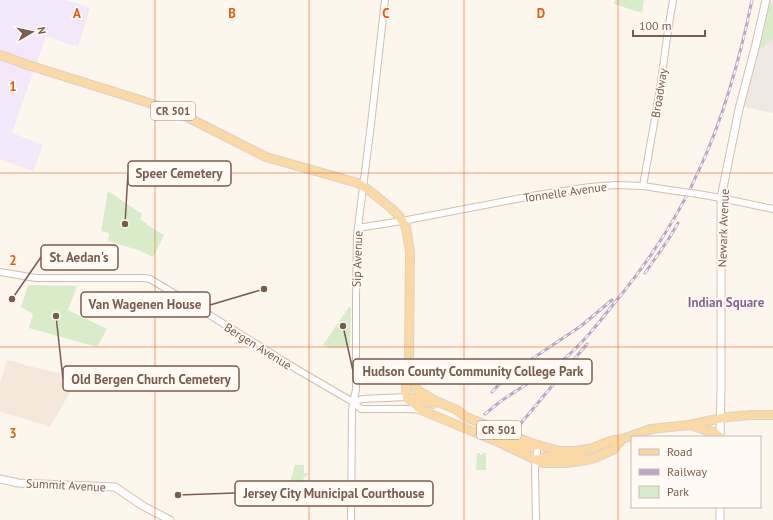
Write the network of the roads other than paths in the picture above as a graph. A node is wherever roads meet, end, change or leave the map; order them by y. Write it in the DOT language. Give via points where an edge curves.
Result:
graph roads {
  1 [pos="385,0"];
  2 [pos="673,0"];
  3 [pos="766,0"];
  4 [pos="0,55"];
  5 [pos="643,186"];
  6 [pos="364,187"];
  7 [pos="721,198"];
  8 [pos="773,209"];
  9 [pos="402,221"];
  10 [pos="358,228"];
  11 [pos="0,272"];
  12 [pos="409,362"];
  13 [pos="407,397"];
  14 [pos="353,402"];
  15 [pos="421,410"];
  16 [pos="773,415"];
  17 [pos="466,417"];
  18 [pos="721,418"];
  19 [pos="691,425"];
  20 [pos="631,436"];
  21 [pos="632,436"];
  22 [pos="719,436"];
  23 [pos="720,436"];
  24 [pos="622,440"];
  25 [pos="498,442"];
  26 [pos="538,445"];
  27 [pos="593,448"];
  28 [pos="536,460"];
  29 [pos="0,479"];
  30 [pos="720,508"];
  31 [pos="170,520"];
  32 [pos="351,520"];
  33 [pos="536,520"];
  34 [pos="720,520"];
  1 -- 6 [label="street, Sip Avenue"];
  2 -- 5 [label="street, Broadway"];
  3 -- 7 [label="main road, Newark Avenue" via="739,109"];
  4 -- 6 [label="main road, CR 501" via="173,111 266,157 352,181"];
  5 -- 7 [label="street, Tonnelle Avenue, bridge"];
  5 -- 9 [label="street, Tonnelle Avenue" via="616,185 563,190"];
  6 -- 9 [label="main road, CR 501" via="392,209"];
  6 -- 10 [label="street, Sip Avenue"];
  7 -- 8 [label="street, Tonnelle Avenue"];
  7 -- 18 [label="main road, Newark Avenue"];
  9 -- 10 [label="street, Tonnelle Avenue"];
  9 -- 12 [label="main road, CR 501" via="406,227 410,252"];
  10 -- 14 [label="street, Sip Avenue" via="356,390"];
  11 -- 14 [label="street, Bergen Avenue" via="36,278 150,279"];
  12 -- 13 [label="main road, CR 501"];
  12 -- 17 [label="main road, CR 501" via="415,387 419,391"];
  13 -- 14 [label="street" via="362,399"];
  13 -- 15 [label="main road, CR 501"];
  13 -- 17 [label="main road"];
  14 -- 15 [label="street, Bergen Avenue" via="361,409"];
  14 -- 32 [label="street, Sip Avenue"];
  15 -- 25 [label="main road, CR 501"];
  16 -- 18 [label="main road, CR 501"];
  17 -- 26 [label="main road, CR 501"];
  18 -- 19 [label="main road, CR 501"];
  18 -- 23 [label="main road, Newark Avenue"];
  19 -- 21 [label="main road, CR 501" via="651,428"];
  19 -- 22 [label="main road"];
  20 -- 24 [label="main road, CR 501"];
  24 -- 27 [label="main road, CR 501" via="614,440"];
  24 -- 28 [label="main road, CR 501" via="612,450 587,460 544,463"];
  25 -- 26 [label="main road" via="510,442 523,448"];
  25 -- 28 [label="main road, CR 501"];
  26 -- 27 [label="main road, CR 501" via="560,450"];
  26 -- 28 [label="street"];
  27 -- 28 [label="main road" via="574,456 545,457"];
  28 -- 33 [label="street"];
  29 -- 31 [label="main road, Summit Avenue" via="18,483 115,487"];
  30 -- 34 [label="main road"];
}
